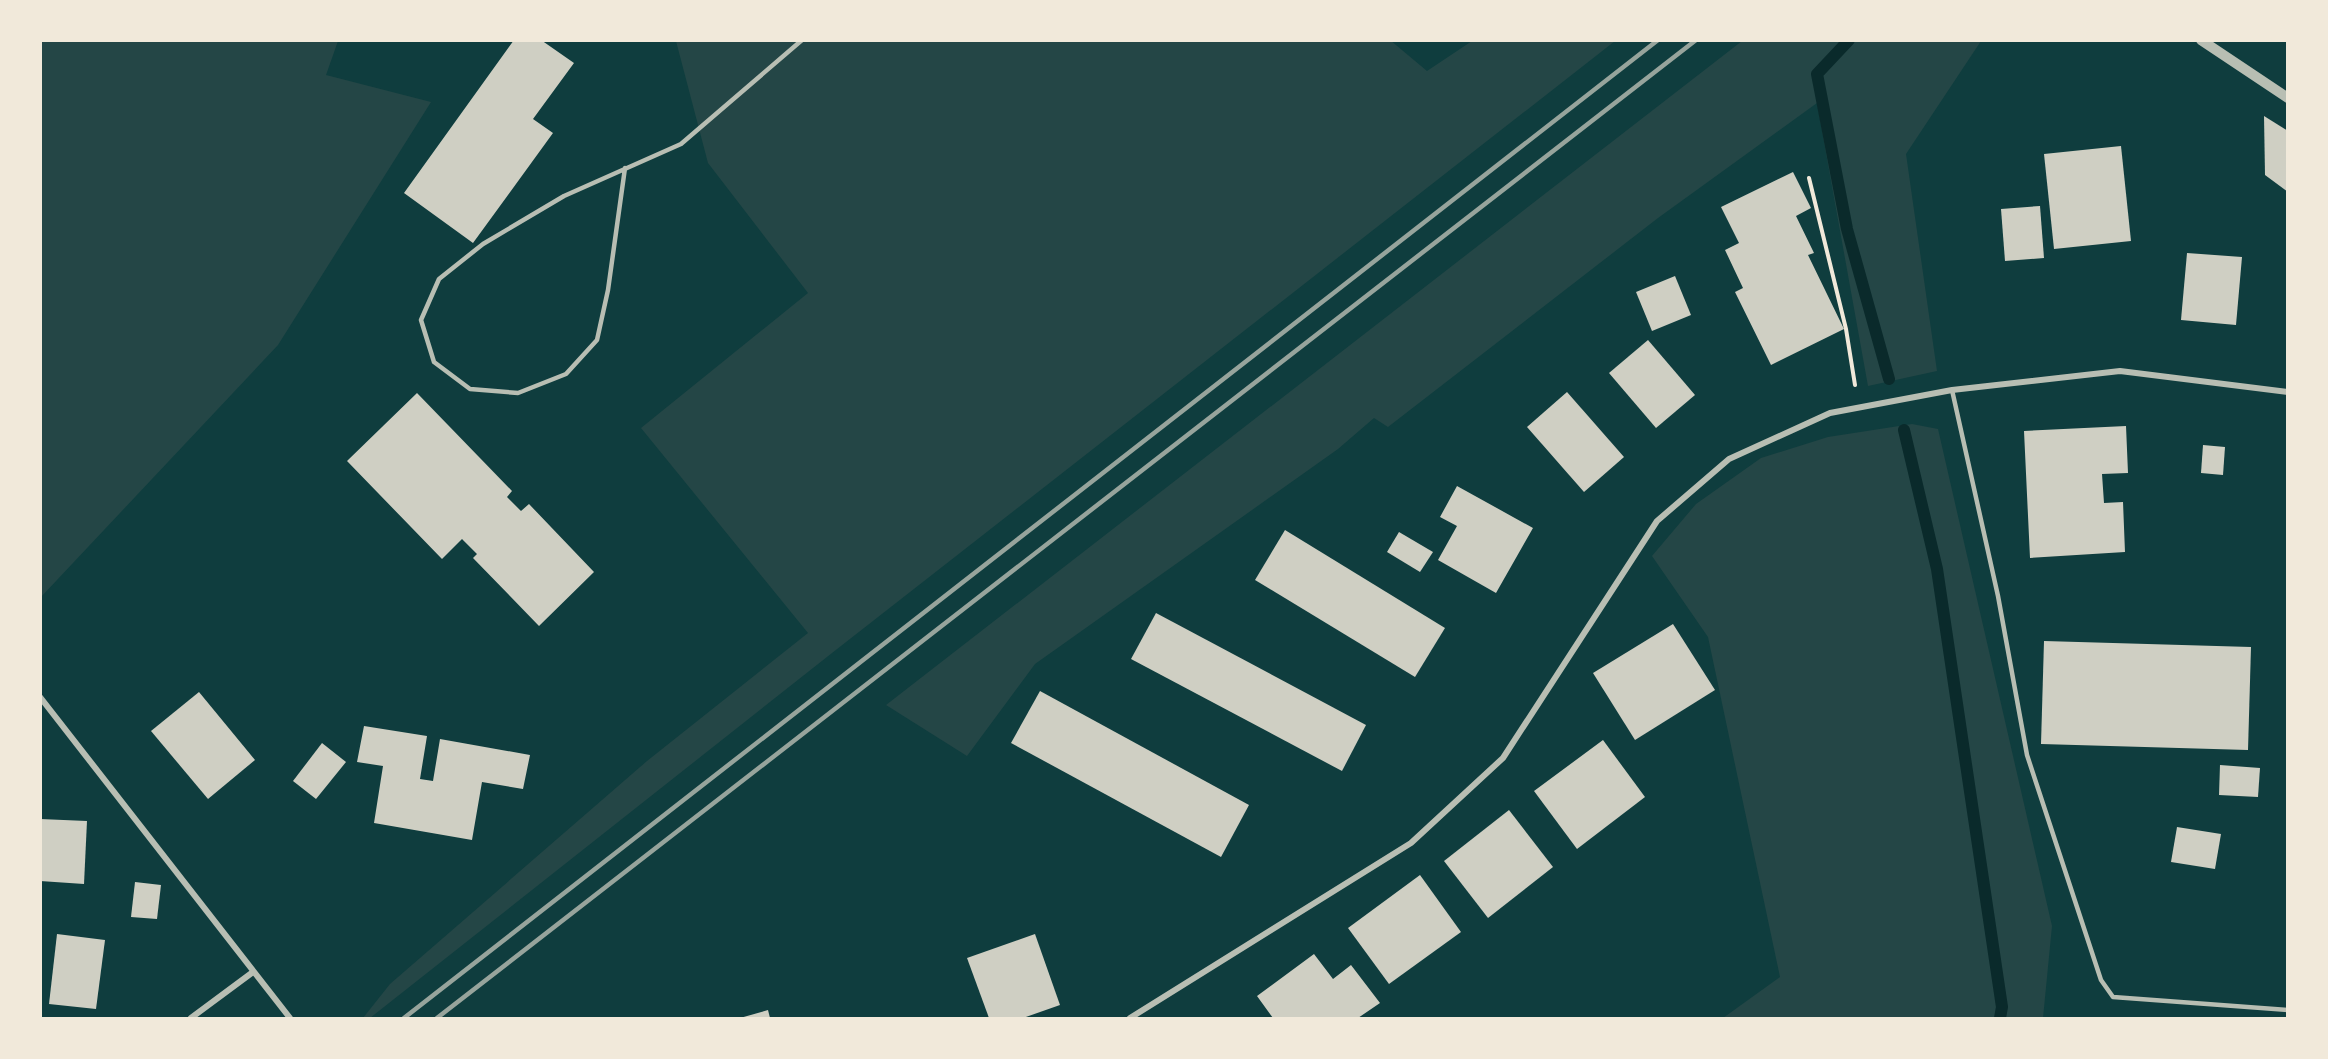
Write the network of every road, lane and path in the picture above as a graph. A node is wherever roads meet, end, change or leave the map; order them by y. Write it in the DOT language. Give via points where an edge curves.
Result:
graph roads {
  1 [pos="802,40"];
  2 [pos="2201,40"];
  3 [pos="2288,98"];
  4 [pos="625,168"];
  5 [pos="1809,178"];
  6 [pos="1952,390"];
  7 [pos="2288,392"];
  8 [pos="1859,408"];
  9 [pos="40,697"];
  10 [pos="253,972"];
  11 [pos="2288,1010"];
  12 [pos="191,1018"];
  13 [pos="290,1018"];
  14 [pos="1130,1018"];
  1 -- 4 [label="lane" via="681,144"];
  2 -- 3 [label="street"];
  4 -- 4 [label="lane" via="597,340 566,374 518,393 470,389 434,362 421,320 439,279 483,244 564,196"];
  5 -- 8 [label="path" via="1846,329"];
  6 -- 7 [label="street" via="2120,371"];
  6 -- 8 [label="street"];
  6 -- 11 [label="lane" via="1998,596 2027,755 2101,980 2113,997"];
  8 -- 14 [label="street" via="1830,413 1729,459 1657,521 1503,758 1411,843"];
  9 -- 10 [label="street"];
  10 -- 12 [label="street"];
  10 -- 13 [label="street"];
}
